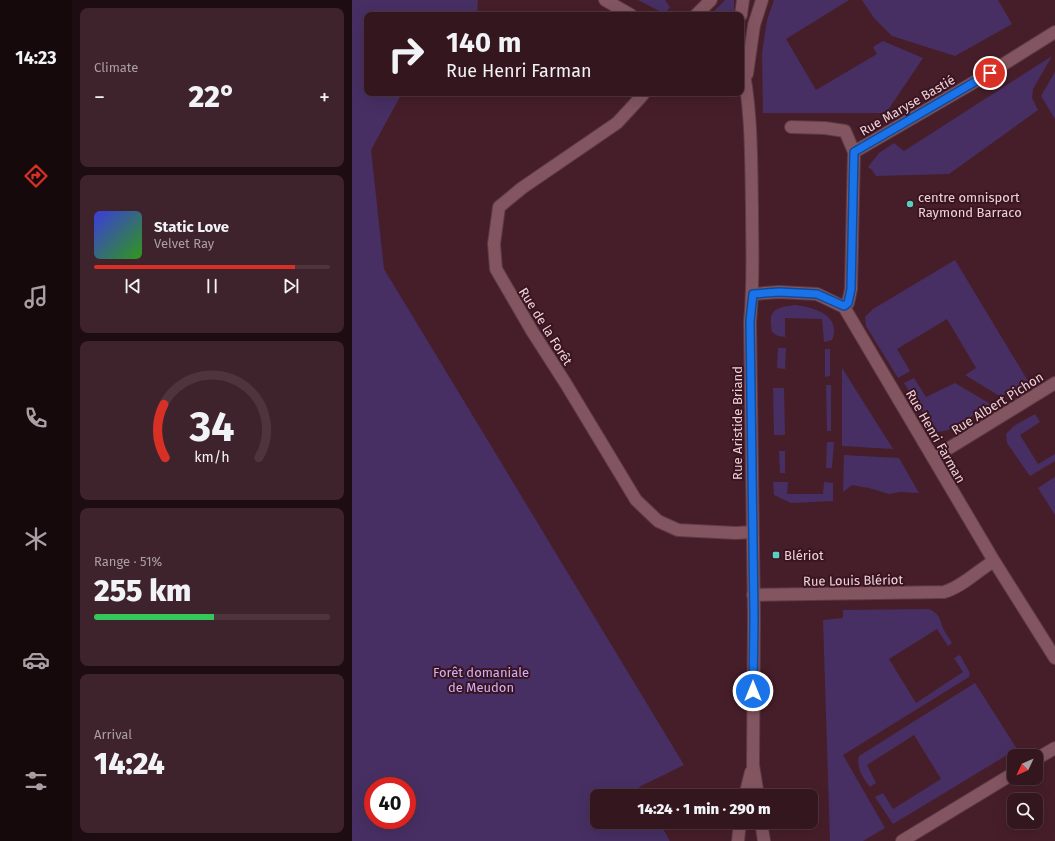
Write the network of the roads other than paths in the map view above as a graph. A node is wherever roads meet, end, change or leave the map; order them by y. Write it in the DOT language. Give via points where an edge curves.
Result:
graph roads {
  1 [pos="605,0"];
  2 [pos="711,0"];
  3 [pos="743,0"];
  4 [pos="762,0"];
  5 [pos="626,12"];
  6 [pos="699,12"];
  7 [pos="741,12"];
  8 [pos="1055,32"];
  9 [pos="744,75"];
  10 [pos="744,91"];
  11 [pos="642,96"];
  12 [pos="791,127"];
  13 [pos="854,152"];
  14 [pos="753,294"];
  15 [pos="844,306"];
  16 [pos="1055,383"];
  17 [pos="933,458"];
  18 [pos="752,532"];
  19 [pos="994,561"];
  20 [pos="753,595"];
  21 [pos="1055,658"];
  22 [pos="1055,748"];
  23 [pos="1043,755"];
  24 [pos="753,765"];
  25 [pos="1007,777"];
  26 [pos="747,789"];
  27 [pos="757,789"];
  28 [pos="739,829"];
  29 [pos="763,829"];
  30 [pos="738,841"];
  31 [pos="764,841"];
  32 [pos="902,841"];
  1 -- 5 [label="street"];
  2 -- 6 [label="street"];
  3 -- 7 [label="street"];
  4 -- 9 [label="street, Rue Aristide Briand"];
  8 -- 13 [label="street, Rue Maryse Bastié"];
  10 -- 14 [label="street, Rue Aristide Briand" via="751,165"];
  11 -- 18 [label="street, Rue de la Forêt" via="617,123 522,188 499,207 494,244 496,269 636,500 658,521 678,530"];
  12 -- 13 [label="street, Rue Maryse Bastié" via="845,131"];
  13 -- 15 [label="street, Rue Maryse Bastié" via="851,289 848,303"];
  14 -- 15 [label="street" via="817,294"];
  14 -- 18 [label="street, Rue Aristide Briand" via="750,321"];
  15 -- 17 [label="street, Rue Henri Farman"];
  16 -- 17 [label="street, Rue Albert Pichon"];
  17 -- 19 [label="street, Rue Henri Farman"];
  18 -- 20 [label="street, Rue Aristide Briand"];
  19 -- 20 [label="street, Rue Louis Blériot" via="953,590 944,592"];
  19 -- 21 [label="street, Rue Henri Farman"];
  20 -- 24 [label="street, Rue Aristide Briand"];
  22 -- 23 [label="street"];
  24 -- 26 [label="street, Rue Aristide Briand"];
  24 -- 27 [label="street, Rue Aristide Briand"];
  25 -- 32 [label="street"];
  28 -- 30 [label="street"];
  29 -- 31 [label="street"];
}
